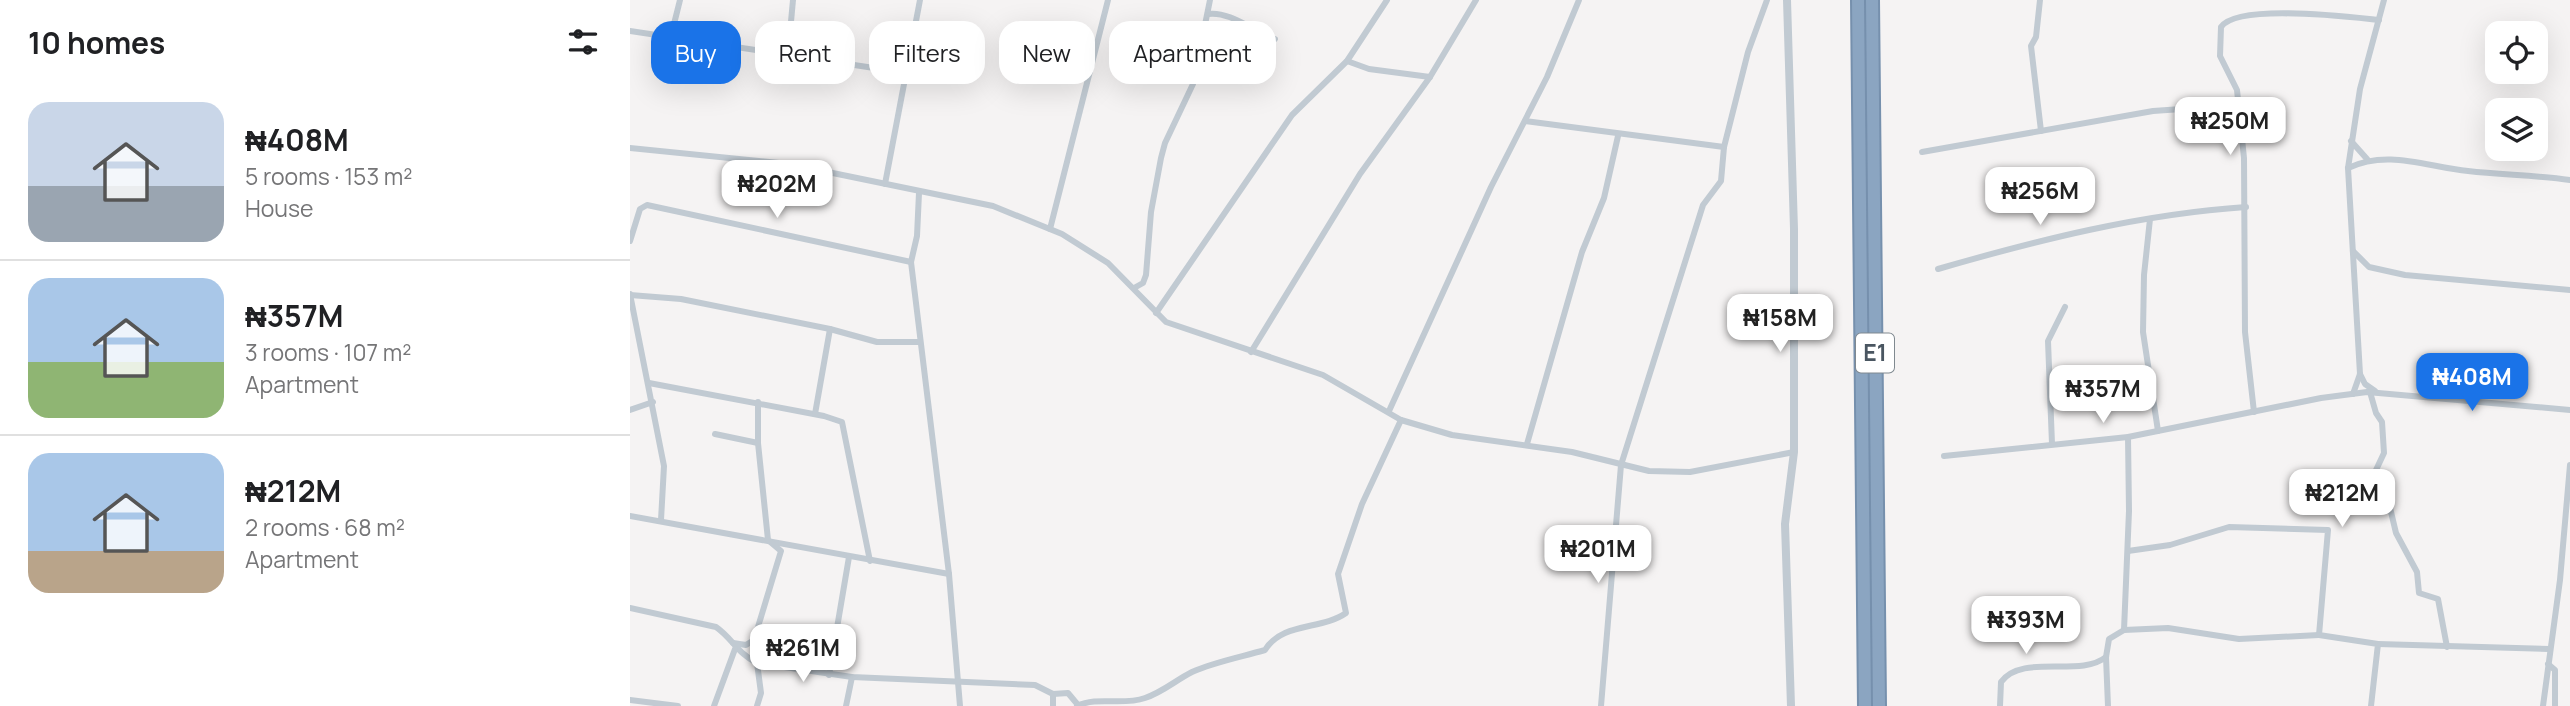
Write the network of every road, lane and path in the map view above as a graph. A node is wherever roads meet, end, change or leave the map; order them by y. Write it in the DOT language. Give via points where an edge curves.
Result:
graph roads {
  1 [pos="680,0"];
  2 [pos="793,0"];
  3 [pos="920,0"];
  4 [pos="1108,0"];
  5 [pos="1210,0"];
  6 [pos="1387,0"];
  7 [pos="1476,0"];
  8 [pos="1579,0"];
  9 [pos="1767,0"];
  10 [pos="1787,0"];
  11 [pos="1858,0"];
  12 [pos="1872,0"];
  13 [pos="2040,0"];
  14 [pos="2384,0"];
  15 [pos="1208,13"];
  16 [pos="2379,20"];
  17 [pos="675,21"];
  18 [pos="791,21"];
  19 [pos="916,21"];
  20 [pos="1236,21"];
  21 [pos="630,31"];
  22 [pos="651,34"];
  23 [pos="1347,61"];
  24 [pos="1430,77"];
  25 [pos="905,84"];
  26 [pos="2239,105"];
  27 [pos="1525,121"];
  28 [pos="2041,131"];
  29 [pos="1618,136"];
  30 [pos="2351,141"];
  31 [pos="1724,147"];
  32 [pos="630,148"];
  33 [pos="1922,152"];
  34 [pos="2367,159"];
  35 [pos="2348,168"];
  36 [pos="2570,180"];
  37 [pos="885,184"];
  38 [pos="919,193"];
  39 [pos="2246,207"];
  40 [pos="2150,219"];
  41 [pos="1050,229"];
  42 [pos="630,242"];
  43 [pos="2351,249"];
  44 [pos="911,262"];
  45 [pos="2369,267"];
  46 [pos="1938,269"];
  47 [pos="2353,274"];
  48 [pos="1134,288"];
  49 [pos="2570,290"];
  50 [pos="630,295"];
  51 [pos="2065,307"];
  52 [pos="1156,313"];
  53 [pos="830,329"];
  54 [pos="919,342"];
  55 [pos="1251,352"];
  56 [pos="2360,374"];
  57 [pos="649,383"];
  58 [pos="2373,392"];
  59 [pos="2353,394"];
  60 [pos="653,401"];
  61 [pos="758,402"];
  62 [pos="630,410"];
  63 [pos="2570,410"];
  64 [pos="1389,411"];
  65 [pos="2254,412"];
  66 [pos="815,414"];
  67 [pos="1401,420"];
  68 [pos="2158,431"];
  69 [pos="715,433"];
  70 [pos="2128,437"];
  71 [pos="758,443"];
  72 [pos="1527,444"];
  73 [pos="2052,444"];
  74 [pos="1794,452"];
  75 [pos="1944,456"];
  76 [pos="1621,465"];
  77 [pos="2570,465"];
  78 [pos="630,516"];
  79 [pos="661,520"];
  80 [pos="768,540"];
  81 [pos="2128,551"];
  82 [pos="849,557"];
  83 [pos="870,561"];
  84 [pos="949,574"];
  85 [pos="630,608"];
  86 [pos="2123,630"];
  87 [pos="2319,635"];
  88 [pos="2378,644"];
  89 [pos="734,646"];
  90 [pos="2447,647"];
  91 [pos="2549,649"];
  92 [pos="2106,657"];
  93 [pos="757,663"];
  94 [pos="2547,664"];
  95 [pos="829,675"];
  96 [pos="852,677"];
  97 [pos="958,681"];
  98 [pos="1053,694"];
  99 [pos="630,700"];
  100 [pos="678,706"];
  101 [pos="714,706"];
  102 [pos="757,706"];
  103 [pos="846,706"];
  104 [pos="960,706"];
  105 [pos="1053,706"];
  106 [pos="1078,706"];
  107 [pos="1601,706"];
  108 [pos="1791,706"];
  109 [pos="1865,706"];
  110 [pos="1879,706"];
  111 [pos="2000,706"];
  112 [pos="2108,706"];
  113 [pos="2371,706"];
  114 [pos="2543,706"];
  115 [pos="2555,706"];
  1 -- 17 [label="street"];
  2 -- 18 [label="street"];
  3 -- 19 [label="street"];
  4 -- 41 [label="street"];
  5 -- 15 [label="street"];
  6 -- 23 [label="street"];
  7 -- 24 [label="street"];
  8 -- 27 [label="street"];
  9 -- 31 [label="street" via="1748,52"];
  10 -- 74 [label="street"];
  11 -- 109 [label="highway, E1"];
  12 -- 110 [label="highway, E1"];
  13 -- 28 [label="street" via="2031,46"];
  14 -- 16 [label="street"];
  15 -- 20 [label="street" via="1223,13"];
  15 -- 48 [label="street" via="1193,84 1161,159 1146,275"];
  16 -- 26 [label="street" via="2308,12 2225,21 2220,56 2237,90"];
  16 -- 30 [label="street"];
  21 -- 22 [label="street"];
  23 -- 24 [label="street" via="1369,69"];
  23 -- 52 [label="street" via="1292,115"];
  24 -- 55 [label="street" via="1360,173"];
  25 -- 37 [label="street"];
  26 -- 28 [label="street" via="2153,111"];
  26 -- 39 [label="street"];
  27 -- 29 [label="street"];
  27 -- 64 [label="street"];
  28 -- 33 [label="street"];
  29 -- 31 [label="street"];
  29 -- 72 [label="street" via="1604,198 1582,252"];
  30 -- 34 [label="street"];
  30 -- 35 [label="street"];
  31 -- 76 [label="street" via="1721,181 1703,205"];
  32 -- 37 [label="street" via="789,164"];
  34 -- 35 [label="street"];
  34 -- 36 [label="street"];
  35 -- 43 [label="street"];
  37 -- 38 [label="street"];
  38 -- 41 [label="street" via="993,206"];
  38 -- 44 [label="street"];
  39 -- 40 [label="street"];
  39 -- 65 [label="street" via="2245,332"];
  40 -- 46 [label="street" via="2006,249"];
  40 -- 68 [label="street" via="2143,332"];
  41 -- 48 [label="street" via="1108,262"];
  42 -- 44 [label="street" via="640,209 647,205"];
  43 -- 45 [label="street"];
  43 -- 47 [label="street"];
  44 -- 54 [label="street"];
  45 -- 47 [label="street"];
  45 -- 49 [label="street" via="2405,275"];
  47 -- 56 [label="street"];
  48 -- 52 [label="street"];
  50 -- 53 [label="street" via="681,299"];
  50 -- 57 [label="street"];
  51 -- 73 [label="street" via="2048,341"];
  52 -- 55 [label="street" via="1166,322"];
  53 -- 54 [label="street" via="877,342"];
  53 -- 66 [label="street"];
  54 -- 84 [label="street"];
  55 -- 64 [label="street" via="1323,375"];
  56 -- 58 [label="street"];
  56 -- 59 [label="street"];
  57 -- 60 [label="street"];
  57 -- 61 [label="street"];
  58 -- 59 [label="street"];
  58 -- 63 [label="street"];
  58 -- 90 [label="street" via="2382,422 2384,453 2377,475 2394,528 2417,572 2419,593 2438,599"];
  59 -- 65 [label="street"];
  60 -- 62 [label="street"];
  60 -- 79 [label="street" via="664,466"];
  61 -- 66 [label="street"];
  61 -- 71 [label="street"];
  64 -- 67 [label="street"];
  65 -- 68 [label="street"];
  66 -- 83 [label="street" via="837,419 844,427"];
  67 -- 72 [label="street" via="1451,435"];
  67 -- 106 [label="street" via="1362,504 1338,574 1346,613 1336,620 1300,627 1270,641 1265,650 1192,673 1143,699 1121,703 1089,700"];
  68 -- 70 [label="street"];
  69 -- 71 [label="street"];
  70 -- 73 [label="street"];
  70 -- 81 [label="street"];
  71 -- 80 [label="street"];
  72 -- 76 [label="street"];
  73 -- 75 [label="street"];
  74 -- 76 [label="street" via="1690,472"];
  74 -- 108 [label="street" via="1785,524"];
  76 -- 107 [label="street"];
  77 -- 91 [label="street"];
  78 -- 79 [label="street"];
  79 -- 80 [label="street"];
  80 -- 82 [label="street"];
  80 -- 89 [label="street" via="781,551 760,624 754,639"];
  81 -- 86 [label="street"];
  81 -- 87 [label="street" via="2170,545 2229,527 2328,530"];
  82 -- 83 [label="street"];
  82 -- 95 [label="street"];
  83 -- 84 [label="street"];
  84 -- 97 [label="street"];
  85 -- 89 [label="street" via="716,627"];
  86 -- 87 [label="street" via="2168,628 2239,639"];
  86 -- 92 [label="street" via="2109,639"];
  87 -- 88 [label="street"];
  88 -- 90 [label="street"];
  88 -- 113 [label="street"];
  89 -- 93 [label="street"];
  89 -- 101 [label="street"];
  90 -- 91 [label="street"];
  91 -- 94 [label="street"];
  92 -- 111 [label="street" via="2086,666 2012,672 2001,682"];
  92 -- 112 [label="street"];
  93 -- 95 [label="street"];
  93 -- 102 [label="street" via="761,693"];
  94 -- 114 [label="street"];
  94 -- 115 [label="street" via="2556,671"];
  95 -- 96 [label="street"];
  96 -- 97 [label="street"];
  96 -- 103 [label="street"];
  97 -- 98 [label="street" via="1035,685"];
  97 -- 104 [label="street"];
  98 -- 105 [label="street"];
  98 -- 106 [label="street" via="1068,693"];
  99 -- 100 [label="street"];
}
